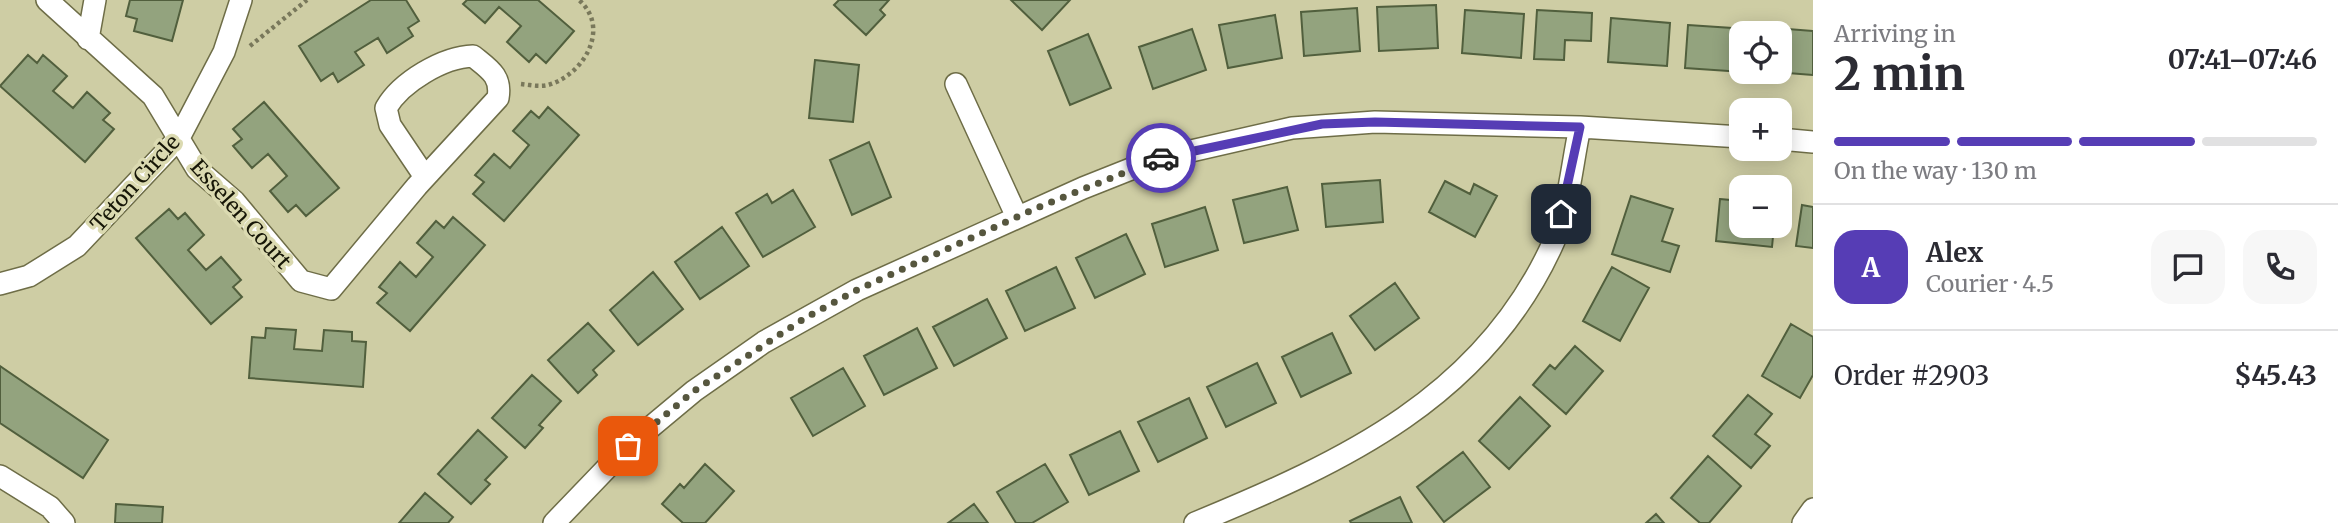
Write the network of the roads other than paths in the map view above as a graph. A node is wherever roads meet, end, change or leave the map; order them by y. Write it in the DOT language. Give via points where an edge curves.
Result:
graph roads {
  1 [pos="47,0"];
  2 [pos="95,0"];
  3 [pos="241,0"];
  4 [pos="88,39"];
  5 [pos="957,84"];
  6 [pos="1580,127"];
  7 [pos="1729,136"];
  8 [pos="179,138"];
  9 [pos="1792,140"];
  10 [pos="1813,142"];
  11 [pos="425,177"];
  12 [pos="1017,217"];
  13 [pos="0,284"];
  14 [pos="0,476"];
  15 [pos="1813,509"];
  16 [pos="64,523"];
  17 [pos="554,523"];
  18 [pos="1195,523"];
  19 [pos="1803,523"];
  1 -- 4 [label="street"];
  2 -- 4 [label="street"];
  3 -- 8 [label="street, Teton Circle" via="224,52"];
  4 -- 8 [label="street" via="153,96"];
  5 -- 12 [label="street"];
  6 -- 7 [label="street"];
  6 -- 12 [label="street" via="1375,122 1292,128 1156,159"];
  6 -- 18 [label="street" via="1555,239 1526,292 1485,347 1435,397 1371,442"];
  8 -- 11 [label="street, Esselen Court" via="197,169 234,201 300,281 331,289"];
  8 -- 13 [label="street, Teton Circle" via="77,246 29,276"];
  9 -- 10 [label="street"];
  11 -- 11 [label="street, Esselen Court" via="498,98 494,73 473,56 449,60 394,94 386,108 390,125"];
  12 -- 17 [label="street" via="857,290 764,342 694,391 628,446"];
  14 -- 16 [label="street" via="50,507"];
  15 -- 19 [label="street"];
}
